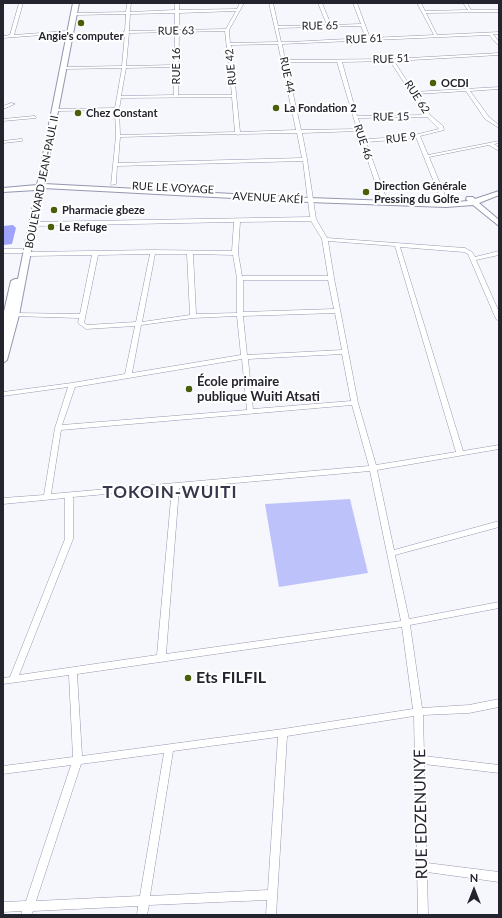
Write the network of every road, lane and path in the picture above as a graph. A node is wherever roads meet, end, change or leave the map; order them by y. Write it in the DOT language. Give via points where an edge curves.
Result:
graph roads {
  1 [pos="21,3"];
  2 [pos="72,3"];
  3 [pos="76,3"];
  4 [pos="129,3"];
  5 [pos="177,3"];
  6 [pos="242,3"];
  7 [pos="271,3"];
  8 [pos="320,3"];
  9 [pos="355,3"];
  10 [pos="419,3"];
  11 [pos="465,3"];
  12 [pos="237,10"];
  13 [pos="177,11"];
  14 [pos="470,11"];
  15 [pos="499,11"];
  16 [pos="424,12"];
  17 [pos="128,13"];
  18 [pos="74,14"];
  19 [pos="362,25"];
  20 [pos="330,26"];
  21 [pos="277,27"];
  22 [pos="227,30"];
  23 [pos="176,31"];
  24 [pos="67,32"];
  25 [pos="125,32"];
  26 [pos="490,33"];
  27 [pos="499,33"];
  28 [pos="12,36"];
  29 [pos="436,36"];
  30 [pos="3,37"];
  31 [pos="368,39"];
  32 [pos="280,43"];
  33 [pos="228,44"];
  34 [pos="499,45"];
  35 [pos="499,54"];
  36 [pos="339,60"];
  37 [pos="391,60"];
  38 [pos="284,61"];
  39 [pos="176,66"];
  40 [pos="124,67"];
  41 [pos="64,68"];
  42 [pos="499,88"];
  43 [pos="467,90"];
  44 [pos="414,93"];
  45 [pos="176,96"];
  46 [pos="233,96"];
  47 [pos="120,97"];
  48 [pos="13,104"];
  49 [pos="3,108"];
  50 [pos="117,109"];
  51 [pos="57,110"];
  52 [pos="428,116"];
  53 [pos="34,117"];
  54 [pos="355,117"];
  55 [pos="3,120"];
  56 [pos="499,127"];
  57 [pos="359,130"];
  58 [pos="439,131"];
  59 [pos="299,132"];
  60 [pos="238,134"];
  61 [pos="118,136"];
  62 [pos="418,136"];
  63 [pos="20,140"];
  64 [pos="363,141"];
  65 [pos="3,142"];
  66 [pos="499,142"];
  67 [pos="490,144"];
  68 [pos="499,150"];
  69 [pos="428,156"];
  70 [pos="305,159"];
  71 [pos="115,165"];
  72 [pos="114,184"];
  73 [pos="39,185"];
  74 [pos="499,189"];
  75 [pos="3,190"];
  76 [pos="499,193"];
  77 [pos="310,198"];
  78 [pos="475,200"];
  79 [pos="384,201"];
  80 [pos="446,203"];
  81 [pos="456,205"];
  82 [pos="483,209"];
  83 [pos="499,216"];
  84 [pos="313,219"];
  85 [pos="237,222"];
  86 [pos="33,224"];
  87 [pos="499,224"];
  88 [pos="325,239"];
  89 [pos="397,245"];
  90 [pos="3,251"];
  91 [pos="153,252"];
  92 [pos="25,253"];
  93 [pos="190,253"];
  94 [pos="499,253"];
  95 [pos="95,254"];
  96 [pos="235,254"];
  97 [pos="473,259"];
  98 [pos="240,278"];
  99 [pos="330,278"];
  100 [pos="338,311"];
  101 [pos="240,314"];
  102 [pos="15,316"];
  103 [pos="82,316"];
  104 [pos="193,316"];
  105 [pos="499,319"];
  106 [pos="138,324"];
  107 [pos="5,339"];
  108 [pos="346,352"];
  109 [pos="243,357"];
  110 [pos="3,360"];
  111 [pos="128,375"];
  112 [pos="72,385"];
  113 [pos="3,394"];
  114 [pos="355,403"];
  115 [pos="250,411"];
  116 [pos="58,428"];
  117 [pos="499,447"];
  118 [pos="460,454"];
  119 [pos="373,468"];
  120 [pos="176,486"];
  121 [pos="69,495"];
  122 [pos="47,497"];
  123 [pos="3,500"];
  124 [pos="499,524"];
  125 [pos="392,553"];
  126 [pos="499,605"];
  127 [pos="406,623"];
  128 [pos="161,658"];
  129 [pos="73,671"];
  130 [pos="13,679"];
  131 [pos="3,681"];
  132 [pos="499,703"];
  133 [pos="418,712"];
  134 [pos="283,733"];
  135 [pos="168,748"];
  136 [pos="78,759"];
  137 [pos="419,759"];
  138 [pos="499,769"];
  139 [pos="3,770"];
  140 [pos="422,867"];
  141 [pos="499,877"];
  142 [pos="272,896"];
  143 [pos="144,901"];
  144 [pos="3,908"];
  145 [pos="27,911"];
  146 [pos="142,915"];
  147 [pos="271,915"];
  148 [pos="423,915"];
  1 -- 28 [label="street"];
  2 -- 24 [label="main road, BOULEVARD JEAN-PAUL II"];
  3 -- 18 [label="main road, BOULEVARD JEAN-PAUL II"];
  4 -- 17 [label="street"];
  5 -- 13 [label="street, RUE 16"];
  6 -- 12 [label="street, RUE 42"];
  7 -- 21 [label="street, RUE 44"];
  8 -- 20 [label="street"];
  9 -- 19 [label="street"];
  10 -- 16 [label="street"];
  11 -- 14 [label="street"];
  12 -- 13 [label="street"];
  12 -- 22 [label="street, RUE 42"];
  13 -- 17 [label="street"];
  13 -- 23 [label="street, RUE 16"];
  14 -- 15 [label="street"];
  14 -- 16 [label="street"];
  16 -- 29 [label="street"];
  17 -- 18 [label="street"];
  17 -- 25 [label="street"];
  18 -- 41 [label="main road, BOULEVARD JEAN-PAUL II"];
  19 -- 20 [label="street, RUE 65"];
  19 -- 31 [label="street"];
  20 -- 21 [label="street, RUE 65"];
  21 -- 32 [label="street, RUE 44"];
  22 -- 23 [label="street, RUE 63"];
  22 -- 33 [label="street, RUE 42"];
  23 -- 25 [label="street, RUE 63"];
  23 -- 39 [label="street, RUE 16"];
  24 -- 28 [label="street"];
  24 -- 73 [label="main road, BOULEVARD JEAN-PAUL II"];
  25 -- 40 [label="street"];
  26 -- 27 [label="street, RUE 61"];
  26 -- 29 [label="street, RUE 61"];
  26 -- 34 [label="street"];
  28 -- 30 [label="street"];
  29 -- 31 [label="street, RUE 61"];
  31 -- 32 [label="street, RUE 61"];
  32 -- 33 [label="street, RUE 61"];
  32 -- 38 [label="street, RUE 44"];
  33 -- 46 [label="street, RUE 42"];
  35 -- 37 [label="street, RUE 51"];
  36 -- 37 [label="street, RUE 51"];
  36 -- 38 [label="street, RUE 51"];
  36 -- 54 [label="street, RUE 46"];
  37 -- 44 [label="street, RUE 62"];
  38 -- 59 [label="street, RUE 44"];
  39 -- 40 [label="street"];
  39 -- 45 [label="street, RUE 16"];
  40 -- 41 [label="street"];
  40 -- 47 [label="street"];
  41 -- 51 [label="main road, BOULEVARD JEAN-PAUL II"];
  42 -- 43 [label="street"];
  43 -- 44 [label="street"];
  43 -- 56 [label="street" via="487,118"];
  44 -- 52 [label="street, RUE 62"];
  45 -- 46 [label="street"];
  45 -- 47 [label="street"];
  46 -- 60 [label="street, RUE 42"];
  47 -- 50 [label="street"];
  48 -- 49 [label="street"];
  50 -- 51 [label="street"];
  50 -- 61 [label="street"];
  51 -- 73 [label="main road, BOULEVARD JEAN-PAUL II"];
  52 -- 54 [label="street, RUE 15"];
  52 -- 58 [label="street, RUE 62" via="441,127 442,130"];
  53 -- 55 [label="street"];
  54 -- 57 [label="street, RUE 46"];
  57 -- 59 [label="street"];
  57 -- 64 [label="street, RUE 46"];
  58 -- 62 [label="street, RUE 9"];
  59 -- 60 [label="street"];
  59 -- 70 [label="street, RUE 44"];
  60 -- 61 [label="street"];
  61 -- 71 [label="street"];
  62 -- 64 [label="street, RUE 9"];
  62 -- 69 [label="street"];
  63 -- 65 [label="street"];
  64 -- 79 [label="street, RUE 46"];
  66 -- 67 [label="street"];
  67 -- 68 [label="street"];
  67 -- 69 [label="street"];
  69 -- 80 [label="street"];
  70 -- 71 [label="street"];
  70 -- 77 [label="street, RUE 44"];
  71 -- 72 [label="street"];
  72 -- 73 [label="main road, RUE LE VOYAGE"];
  72 -- 77 [label="main road, RUE LE VOYAGE"];
  73 -- 75 [label="main road, AVENUE AKÉI"];
  73 -- 77 [label="main road, AVENUE AKÉI"];
  73 -- 86 [label="main road, BOULEVARD JEAN-PAUL II"];
  73 -- 92 [label="main road, BOULEVARD JEAN-PAUL II"];
  74 -- 78 [label="main road"];
  76 -- 78 [label="main road, AVENUE AKÉI"];
  77 -- 79 [label="main road, AVENUE AKÉI"];
  77 -- 84 [label="street, RUE 44"];
  78 -- 80 [label="main road"];
  78 -- 81 [label="main road, AVENUE AKÉI"];
  78 -- 82 [label="main road"];
  78 -- 83 [label="main road"];
  79 -- 80 [label="main road, AVENUE AKÉI"];
  80 -- 81 [label="main road, AVENUE AKÉI"];
  81 -- 82 [label="main road"];
  82 -- 87 [label="main road"];
  84 -- 85 [label="street"];
  84 -- 88 [label="street, RUE 44"];
  85 -- 86 [label="street"];
  85 -- 96 [label="street"];
  86 -- 92 [label="main road, BOULEVARD JEAN-PAUL II"];
  88 -- 89 [label="street"];
  88 -- 99 [label="street, RUE EDZENUNYE"];
  89 -- 97 [label="street" via="465,250"];
  89 -- 118 [label="street"];
  90 -- 92 [label="street"];
  91 -- 93 [label="street"];
  91 -- 95 [label="street"];
  91 -- 106 [label="street"];
  92 -- 95 [label="street"];
  92 -- 102 [label="main road, BOULEVARD JEAN-PAUL II"];
  92 -- 107 [label="main road, BOULEVARD JEAN-PAUL II"];
  93 -- 96 [label="street"];
  93 -- 104 [label="street"];
  94 -- 97 [label="street"];
  95 -- 103 [label="street"];
  96 -- 98 [label="street"];
  97 -- 105 [label="street"];
  98 -- 99 [label="street"];
  98 -- 101 [label="street"];
  99 -- 100 [label="street, RUE EDZENUNYE"];
  100 -- 101 [label="street"];
  100 -- 108 [label="street, RUE EDZENUNYE"];
  101 -- 104 [label="street"];
  101 -- 109 [label="street"];
  102 -- 103 [label="street"];
  102 -- 107 [label="main road, BOULEVARD JEAN-PAUL II"];
  103 -- 106 [label="street" via="81,324 86,327"];
  104 -- 106 [label="street"];
  106 -- 111 [label="street"];
  107 -- 110 [label="main road, BOULEVARD JEAN-PAUL II"];
  108 -- 109 [label="street"];
  108 -- 114 [label="street, RUE EDZENUNYE"];
  109 -- 111 [label="street"];
  109 -- 115 [label="street"];
  111 -- 112 [label="street"];
  112 -- 113 [label="street"];
  112 -- 116 [label="street"];
  114 -- 115 [label="street"];
  114 -- 119 [label="street, RUE EDZENUNYE"];
  115 -- 116 [label="street"];
  116 -- 122 [label="street"];
  117 -- 118 [label="street"];
  118 -- 119 [label="street"];
  119 -- 120 [label="street"];
  119 -- 125 [label="street, RUE EDZENUNYE"];
  120 -- 121 [label="street"];
  120 -- 128 [label="street"];
  121 -- 122 [label="street"];
  121 -- 130 [label="street" via="69,538"];
  122 -- 123 [label="street"];
  124 -- 125 [label="street"];
  125 -- 127 [label="street, RUE EDZENUNYE"];
  126 -- 127 [label="street"];
  127 -- 128 [label="street"];
  127 -- 133 [label="street, RUE EDZENUNYE"];
  128 -- 129 [label="street"];
  129 -- 130 [label="street"];
  129 -- 136 [label="street"];
  130 -- 131 [label="street"];
  132 -- 133 [label="street"];
  133 -- 134 [label="street"];
  133 -- 137 [label="street, RUE EDZENUNYE"];
  134 -- 135 [label="street"];
  134 -- 142 [label="street"];
  135 -- 136 [label="street"];
  135 -- 143 [label="street"];
  136 -- 139 [label="street"];
  136 -- 145 [label="street"];
  137 -- 138 [label="street"];
  137 -- 140 [label="street, RUE EDZENUNYE"];
  140 -- 141 [label="street"];
  140 -- 148 [label="street, RUE EDZENUNYE"];
  142 -- 143 [label="street"];
  142 -- 147 [label="street"];
  143 -- 145 [label="street"];
  143 -- 146 [label="street"];
  144 -- 145 [label="street"];
}
